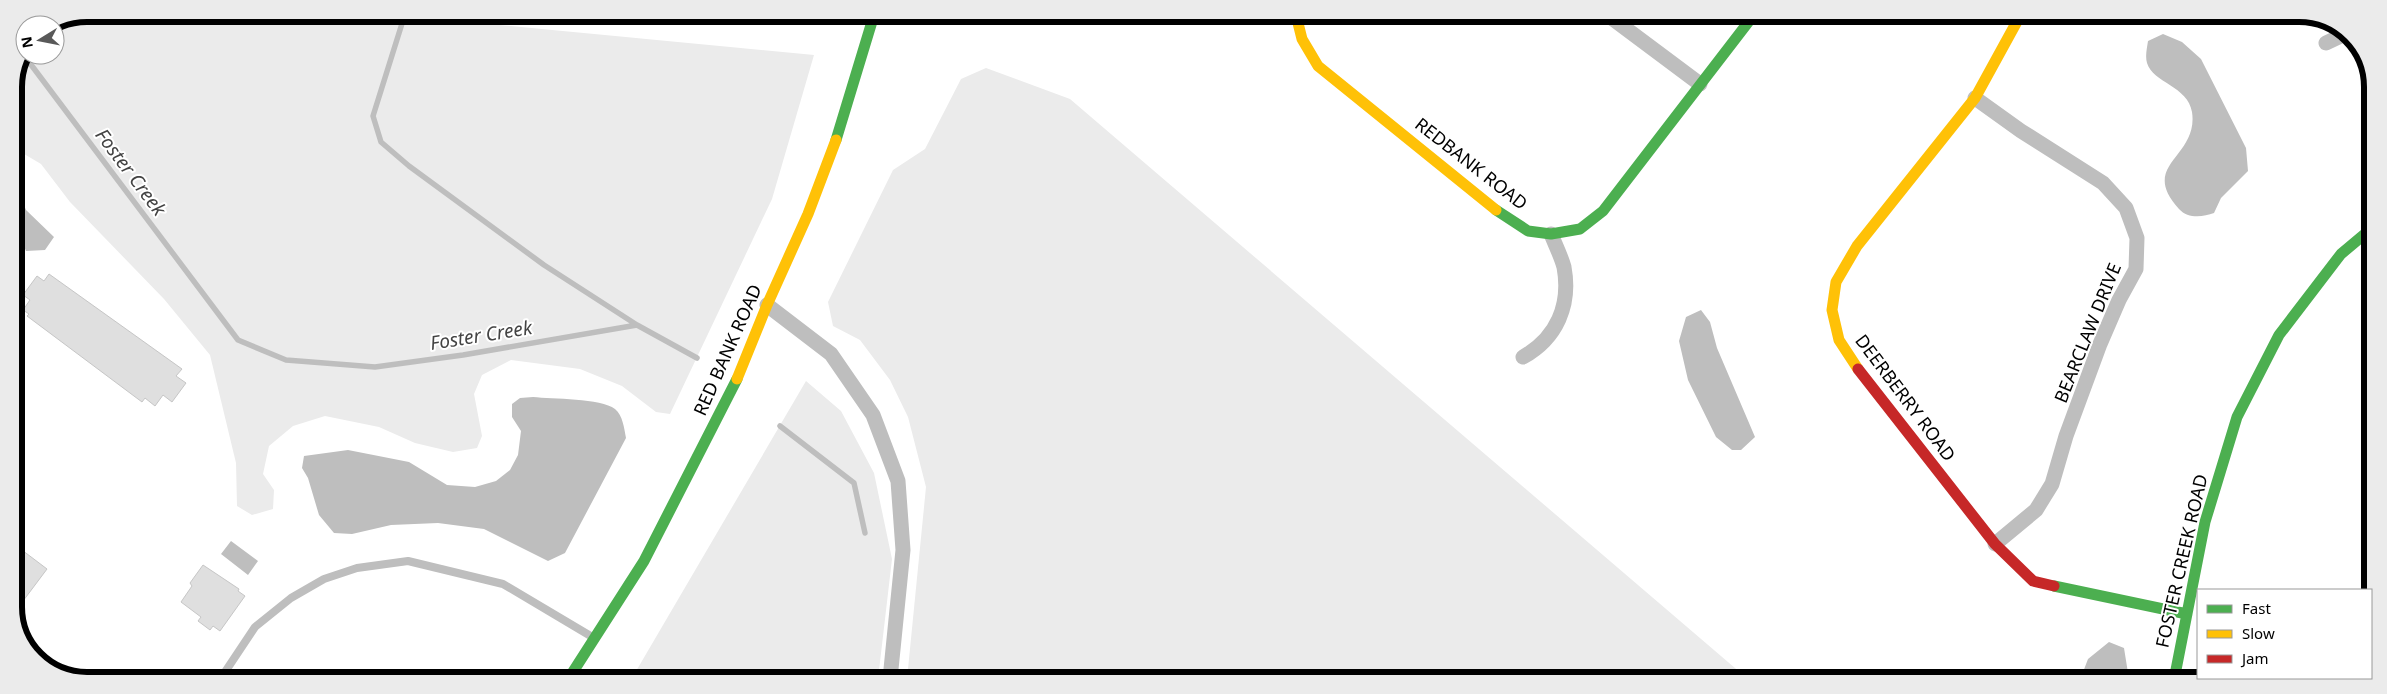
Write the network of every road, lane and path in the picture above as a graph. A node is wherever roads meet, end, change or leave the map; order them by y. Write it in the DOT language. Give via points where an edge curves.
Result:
graph roads {
  1 [pos="872,23"];
  2 [pos="1298,23"];
  3 [pos="1618,23"];
  4 [pos="1748,23"];
  5 [pos="2016,23"];
  6 [pos="2340,37"];
  7 [pos="2326,43"];
  8 [pos="1700,84"];
  9 [pos="1975,98"];
  10 [pos="1551,234"];
  11 [pos="2364,235"];
  12 [pos="767,305"];
  13 [pos="1523,357"];
  14 [pos="1995,544"];
  15 [pos="2187,614"];
  16 [pos="595,639"];
  17 [pos="225,672"];
  18 [pos="572,672"];
  19 [pos="891,672"];
  20 [pos="2176,672"];
  1 -- 12 [label="street, RED BANK ROAD" via="837,137 808,214"];
  2 -- 10 [label="street, REDBANK ROAD" via="1302,39 1318,66 1353,96 1498,211 1528,231"];
  3 -- 8 [label="street"];
  4 -- 8 [label="street, REDBANK ROAD"];
  5 -- 9 [label="street, DEERBERRY ROAD"];
  6 -- 7 [label="street"];
  8 -- 10 [label="street, REDBANK ROAD" via="1603,211 1580,229"];
  9 -- 14 [label="street, DEERBERRY ROAD" via="1857,246 1836,282 1832,310 1839,340 1858,368"];
  9 -- 14 [label="street, BEARCLAW DRIVE" via="2103,183 2126,208 2137,238 2136,270 2100,344 2052,484 2036,510"];
  10 -- 13 [label="street" via="1564,266 1566,294 1558,323 1540,348"];
  11 -- 15 [label="street, FOSTER CREEK ROAD" via="2341,254 2279,335 2237,418 2205,522"];
  12 -- 16 [label="street, RED BANK ROAD" via="744,366 679,494 644,561"];
  12 -- 19 [label="street" via="831,354 873,415 898,481 903,550"];
  14 -- 15 [label="street, DEERBERRY ROAD" via="2033,581"];
  15 -- 20 [label="street, FOSTER CREEK ROAD"];
  16 -- 17 [label="lane" via="503,584 408,561 357,568 324,579 290,598 255,627"];
  16 -- 18 [label="street, RED BANK ROAD"];
}
